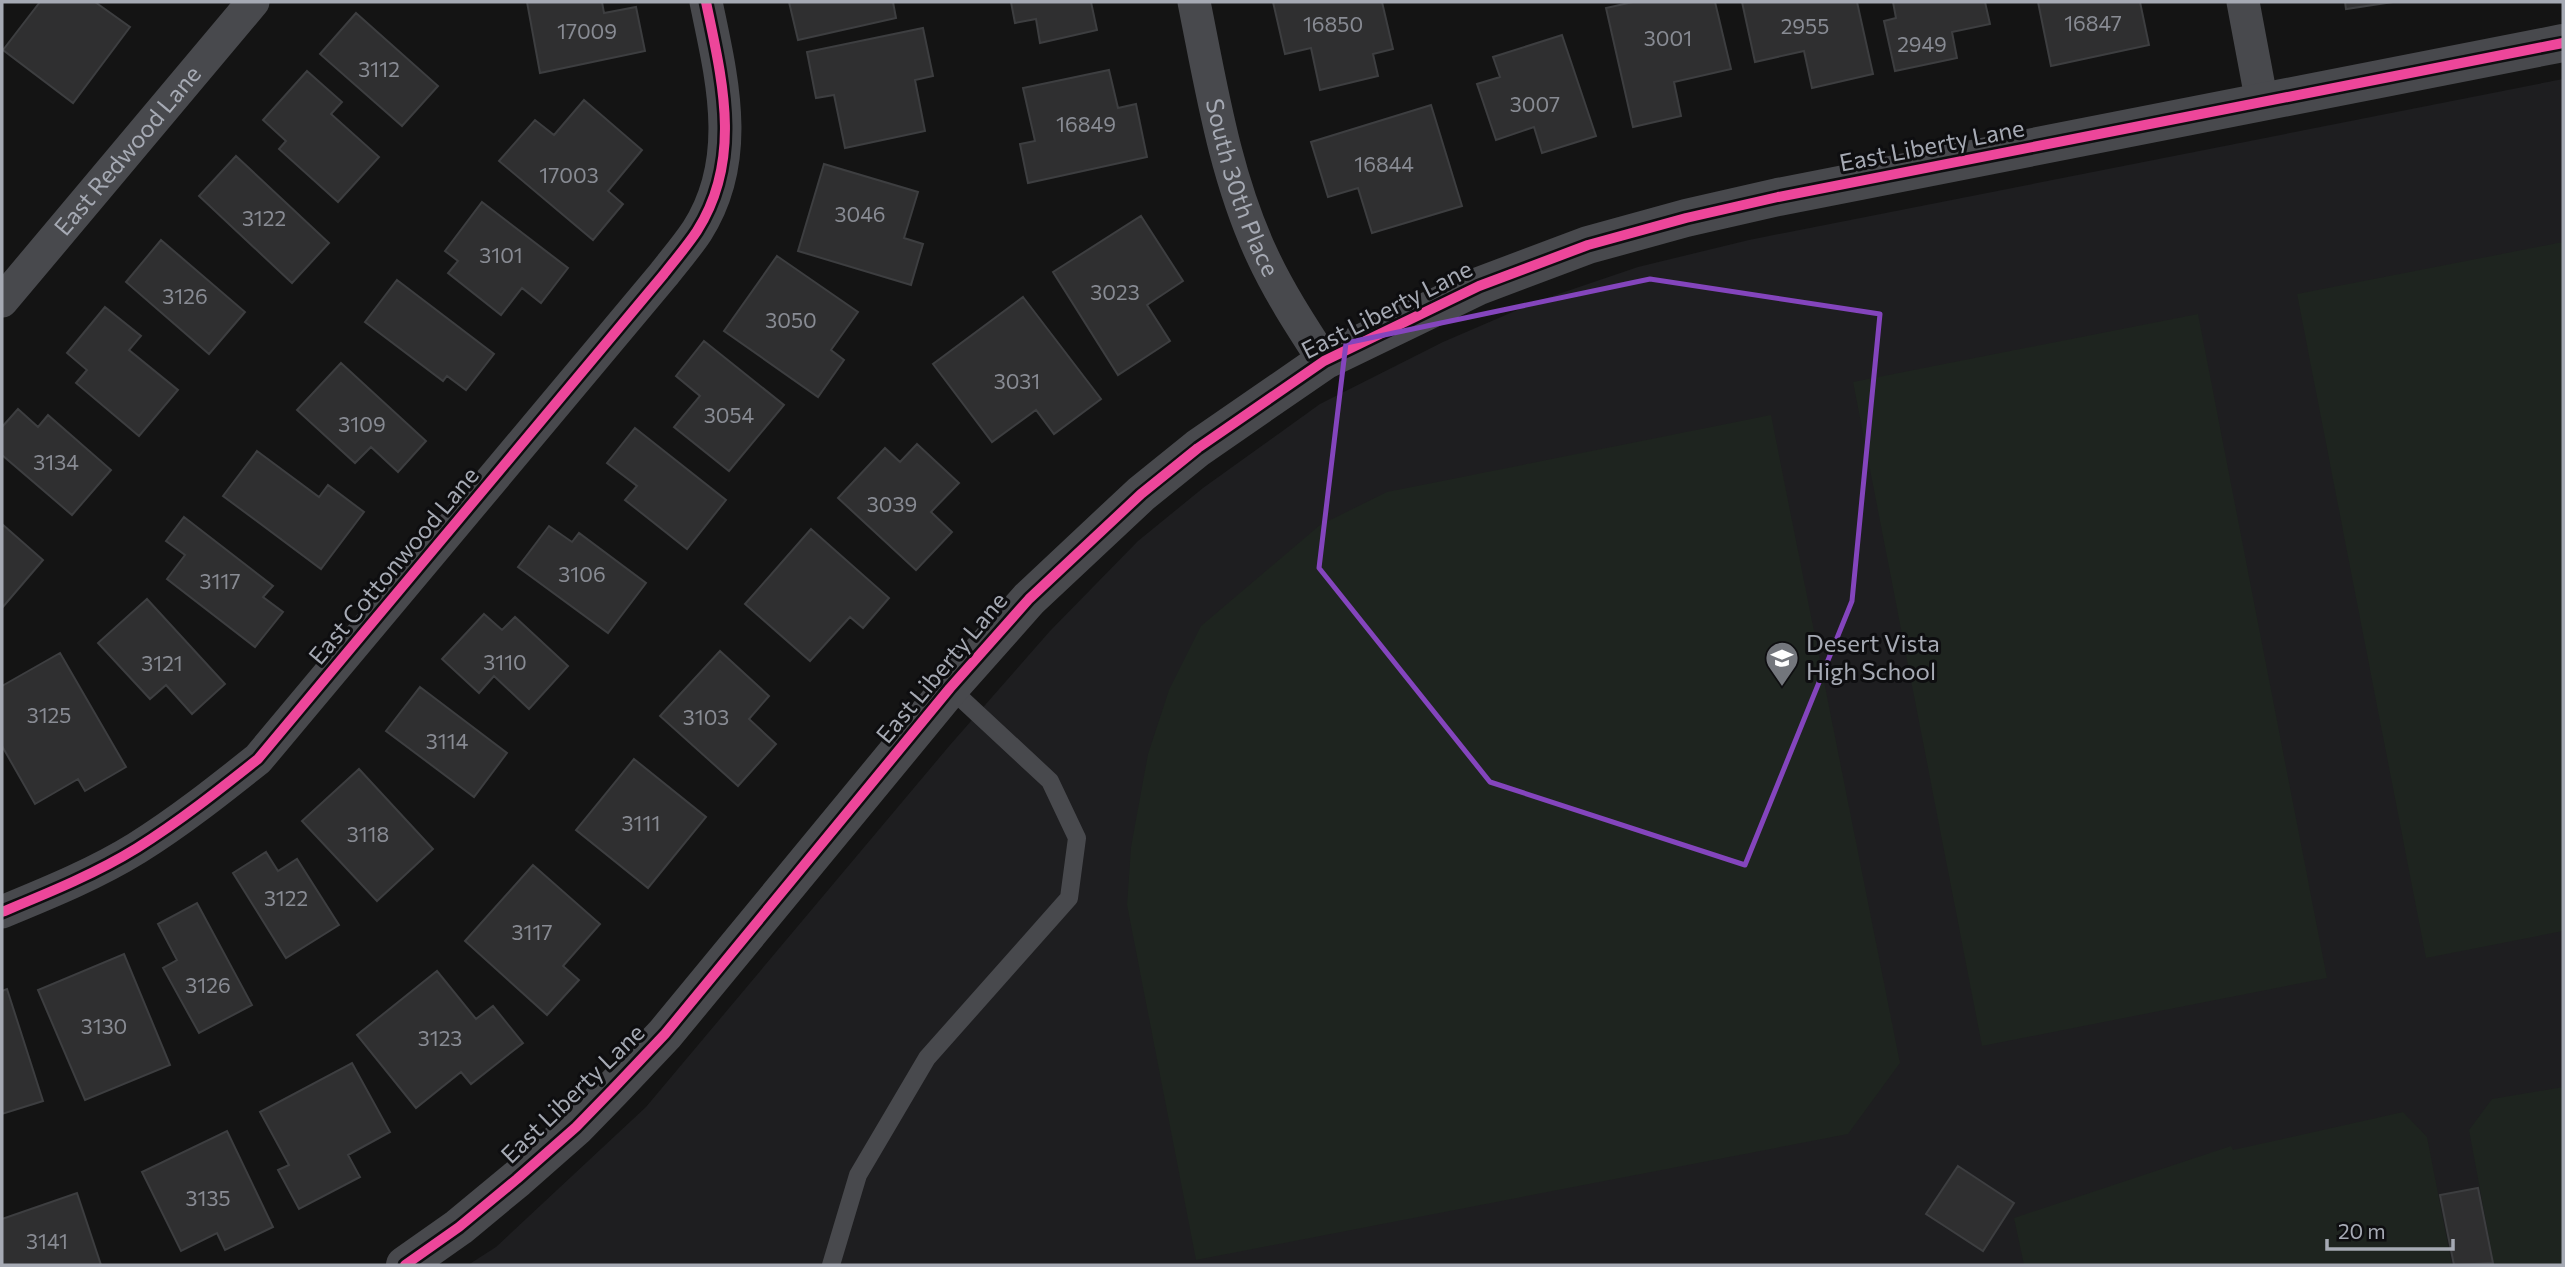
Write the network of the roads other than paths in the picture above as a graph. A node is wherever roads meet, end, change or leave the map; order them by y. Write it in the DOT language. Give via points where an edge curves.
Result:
graph roads {
  1 [pos="706,2"];
  2 [pos="1194,2"];
  3 [pos="2243,2"];
  4 [pos="237,7"];
  5 [pos="2563,43"];
  6 [pos="2262,103"];
  7 [pos="2,301"];
  8 [pos="1324,362"];
  9 [pos="950,688"];
  10 [pos="2,912"];
  11 [pos="405,1265"];
  12 [pos="831,1265"];
  1 -- 10 [label="street, East Cottonwood Lane" via="726,111 725,152 715,192 698,230 664,274 258,758 200,806 136,849"];
  2 -- 8 [label="street, South 30th Place" via="1223,138 1244,207 1262,255"];
  3 -- 6 [label="street"];
  4 -- 7 [label="street, East Redwood Lane"];
  5 -- 6 [label="street, East Liberty Lane"];
  6 -- 8 [label="street, East Liberty Lane" via="1778,197 1588,245 1479,286"];
  8 -- 9 [label="street, East Liberty Lane" via="1198,448 1140,494 1029,599"];
  9 -- 11 [label="street, East Liberty Lane" via="665,1034 576,1127 459,1227"];
  9 -- 12 [label="lane" via="1050,781 1077,838 1069,898 927,1058 858,1174"];
}
